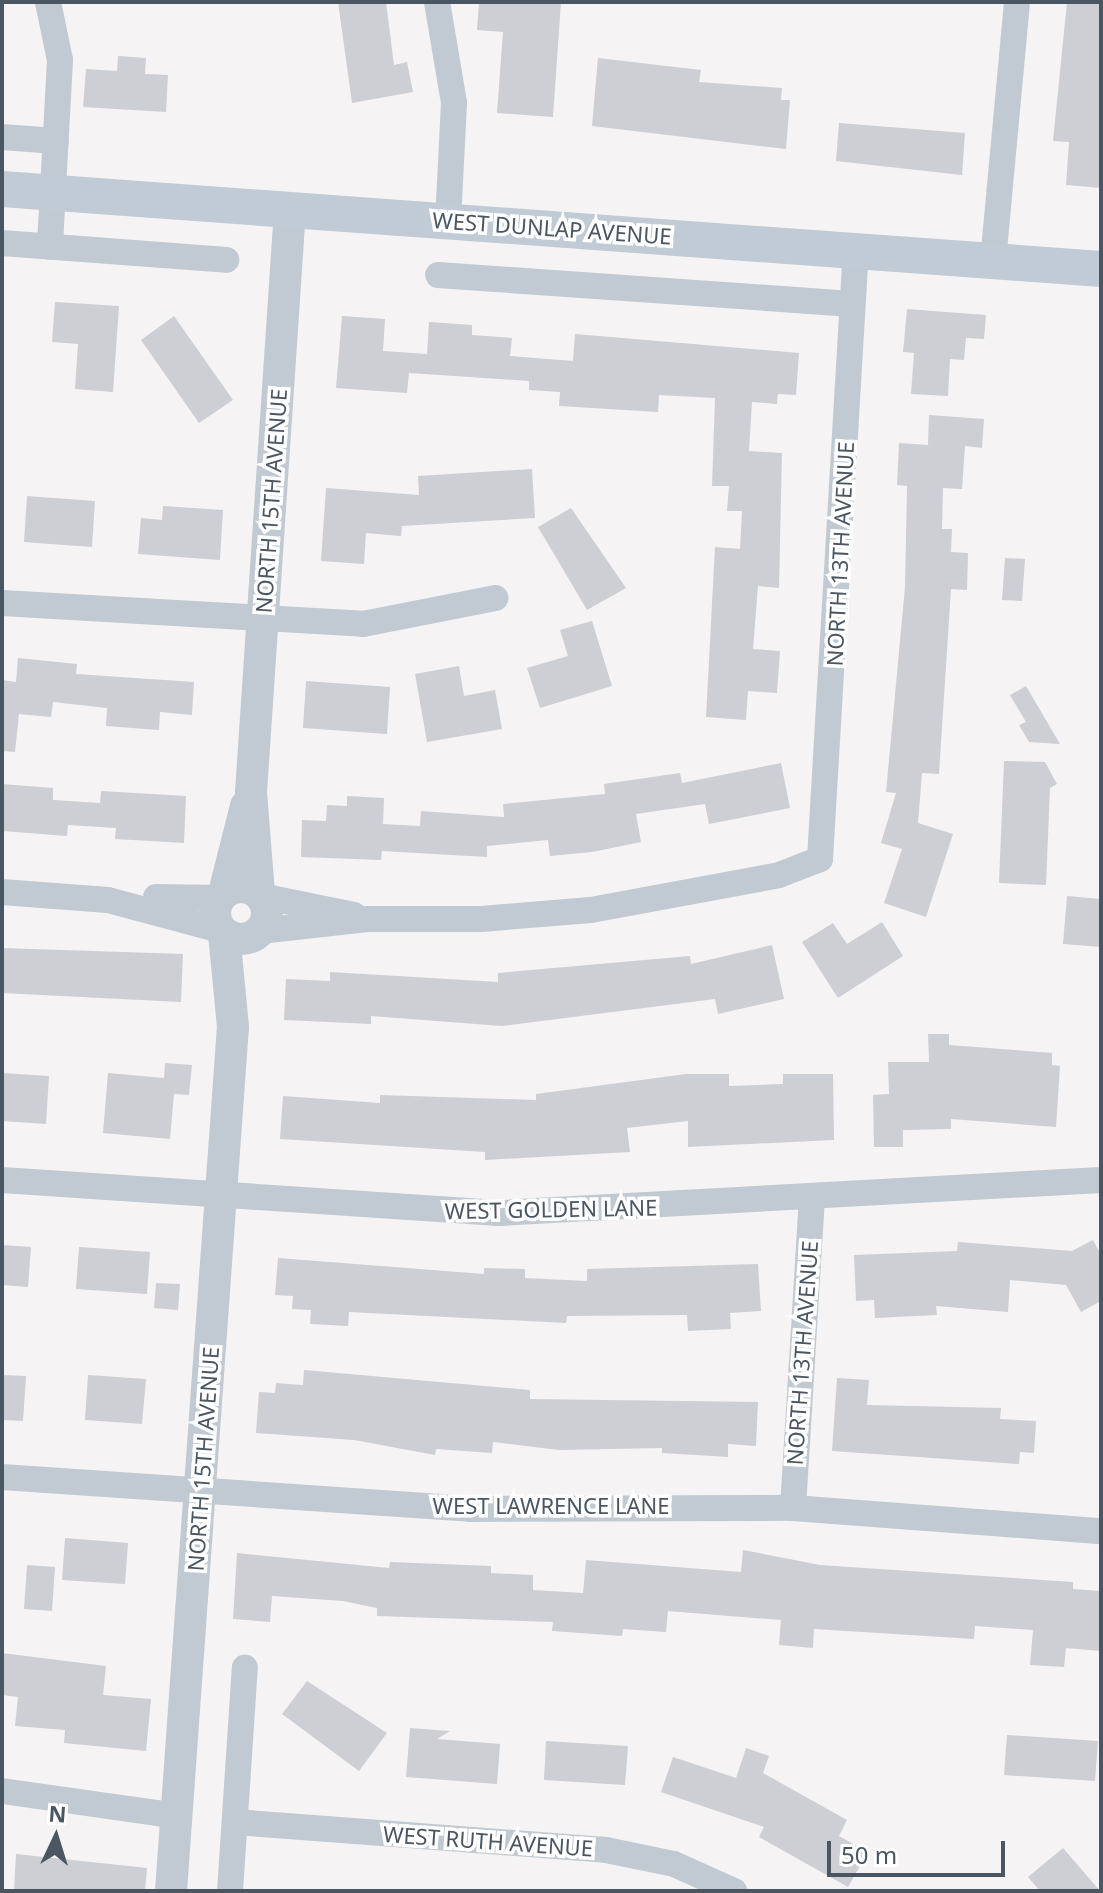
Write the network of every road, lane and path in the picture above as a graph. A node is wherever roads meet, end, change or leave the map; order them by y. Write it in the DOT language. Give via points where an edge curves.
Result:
graph roads {
  1 [pos="48,2"];
  2 [pos="437,2"];
  3 [pos="1017,2"];
  4 [pos="2,137"];
  5 [pos="56,141"];
  6 [pos="2,189"];
  7 [pos="53,193"];
  8 [pos="290,210"];
  9 [pos="448,222"];
  10 [pos="2,243"];
  11 [pos="50,247"];
  12 [pos="856,248"];
  13 [pos="226,260"];
  14 [pos="993,261"];
  15 [pos="1101,269"];
  16 [pos="438,275"];
  17 [pos="852,304"];
  18 [pos="495,598"];
  19 [pos="2,603"];
  20 [pos="263,623"];
  21 [pos="251,792"];
  22 [pos="2,892"];
  23 [pos="260,895"];
  24 [pos="222,914"];
  25 [pos="369,919"];
  26 [pos="260,932"];
  27 [pos="233,1027"];
  28 [pos="2,1180"];
  29 [pos="1101,1180"];
  30 [pos="222,1196"];
  31 [pos="812,1197"];
  32 [pos="2,1477"];
  33 [pos="201,1491"];
  34 [pos="793,1508"];
  35 [pos="1101,1531"];
  36 [pos="245,1668"];
  37 [pos="2,1791"];
  38 [pos="177,1816"];
  39 [pos="235,1822"];
  40 [pos="171,1891"];
  41 [pos="230,1891"];
  42 [pos="734,1891"];
  1 -- 5 [label="street" via="60,60"];
  2 -- 9 [label="street" via="454,103"];
  3 -- 14 [label="street"];
  4 -- 5 [label="street"];
  5 -- 7 [label="street"];
  6 -- 7 [label="main road, WEST DUNLAP AVENUE"];
  7 -- 8 [label="main road, WEST DUNLAP AVENUE"];
  7 -- 11 [label="street"];
  8 -- 9 [label="main road, WEST DUNLAP AVENUE"];
  8 -- 20 [label="street, NORTH 15TH AVENUE"];
  9 -- 12 [label="main road, WEST DUNLAP AVENUE"];
  10 -- 11 [label="street"];
  11 -- 13 [label="street"];
  12 -- 14 [label="main road, WEST DUNLAP AVENUE"];
  12 -- 17 [label="street, NORTH 13TH AVENUE"];
  14 -- 15 [label="main road, WEST DUNLAP AVENUE"];
  16 -- 17 [label="street"];
  17 -- 25 [label="street, NORTH 13TH AVENUE" via="820,859 779,875 591,910 481,919"];
  18 -- 20 [label="street" via="363,624"];
  19 -- 20 [label="street"];
  20 -- 21 [label="street, NORTH 15TH AVENUE"];
  21 -- 23 [label="street, NORTH 15TH AVENUE"];
  21 -- 24 [label="street, NORTH 15TH AVENUE"];
  22 -- 24 [label="street"];
  23 -- 24 [label="street" via="238,887"];
  23 -- 25 [label="street"];
  23 -- 26 [label="street, NORTH 15TH AVENUE" via="267,910"];
  24 -- 26 [label="street" via="241,939"];
  24 -- 27 [label="street, NORTH 15TH AVENUE"];
  25 -- 26 [label="street"];
  26 -- 27 [label="street, NORTH 15TH AVENUE"];
  27 -- 30 [label="street, NORTH 15TH AVENUE"];
  28 -- 30 [label="street, WEST GOLDEN LANE"];
  29 -- 31 [label="street, WEST GOLDEN LANE"];
  30 -- 31 [label="street, WEST GOLDEN LANE" via="499,1213"];
  30 -- 33 [label="street, NORTH 15TH AVENUE"];
  31 -- 34 [label="street, NORTH 13TH AVENUE"];
  32 -- 33 [label="street, WEST LAWRENCE LANE"];
  33 -- 34 [label="street, WEST LAWRENCE LANE" via="470,1509"];
  33 -- 38 [label="street, NORTH 15TH AVENUE"];
  34 -- 35 [label="street, WEST LAWRENCE LANE"];
  36 -- 39 [label="street"];
  37 -- 38 [label="street"];
  38 -- 40 [label="street, NORTH 15TH AVENUE"];
  39 -- 41 [label="street"];
  39 -- 42 [label="street, WEST RUTH AVENUE" via="606,1850 674,1864"];
}
